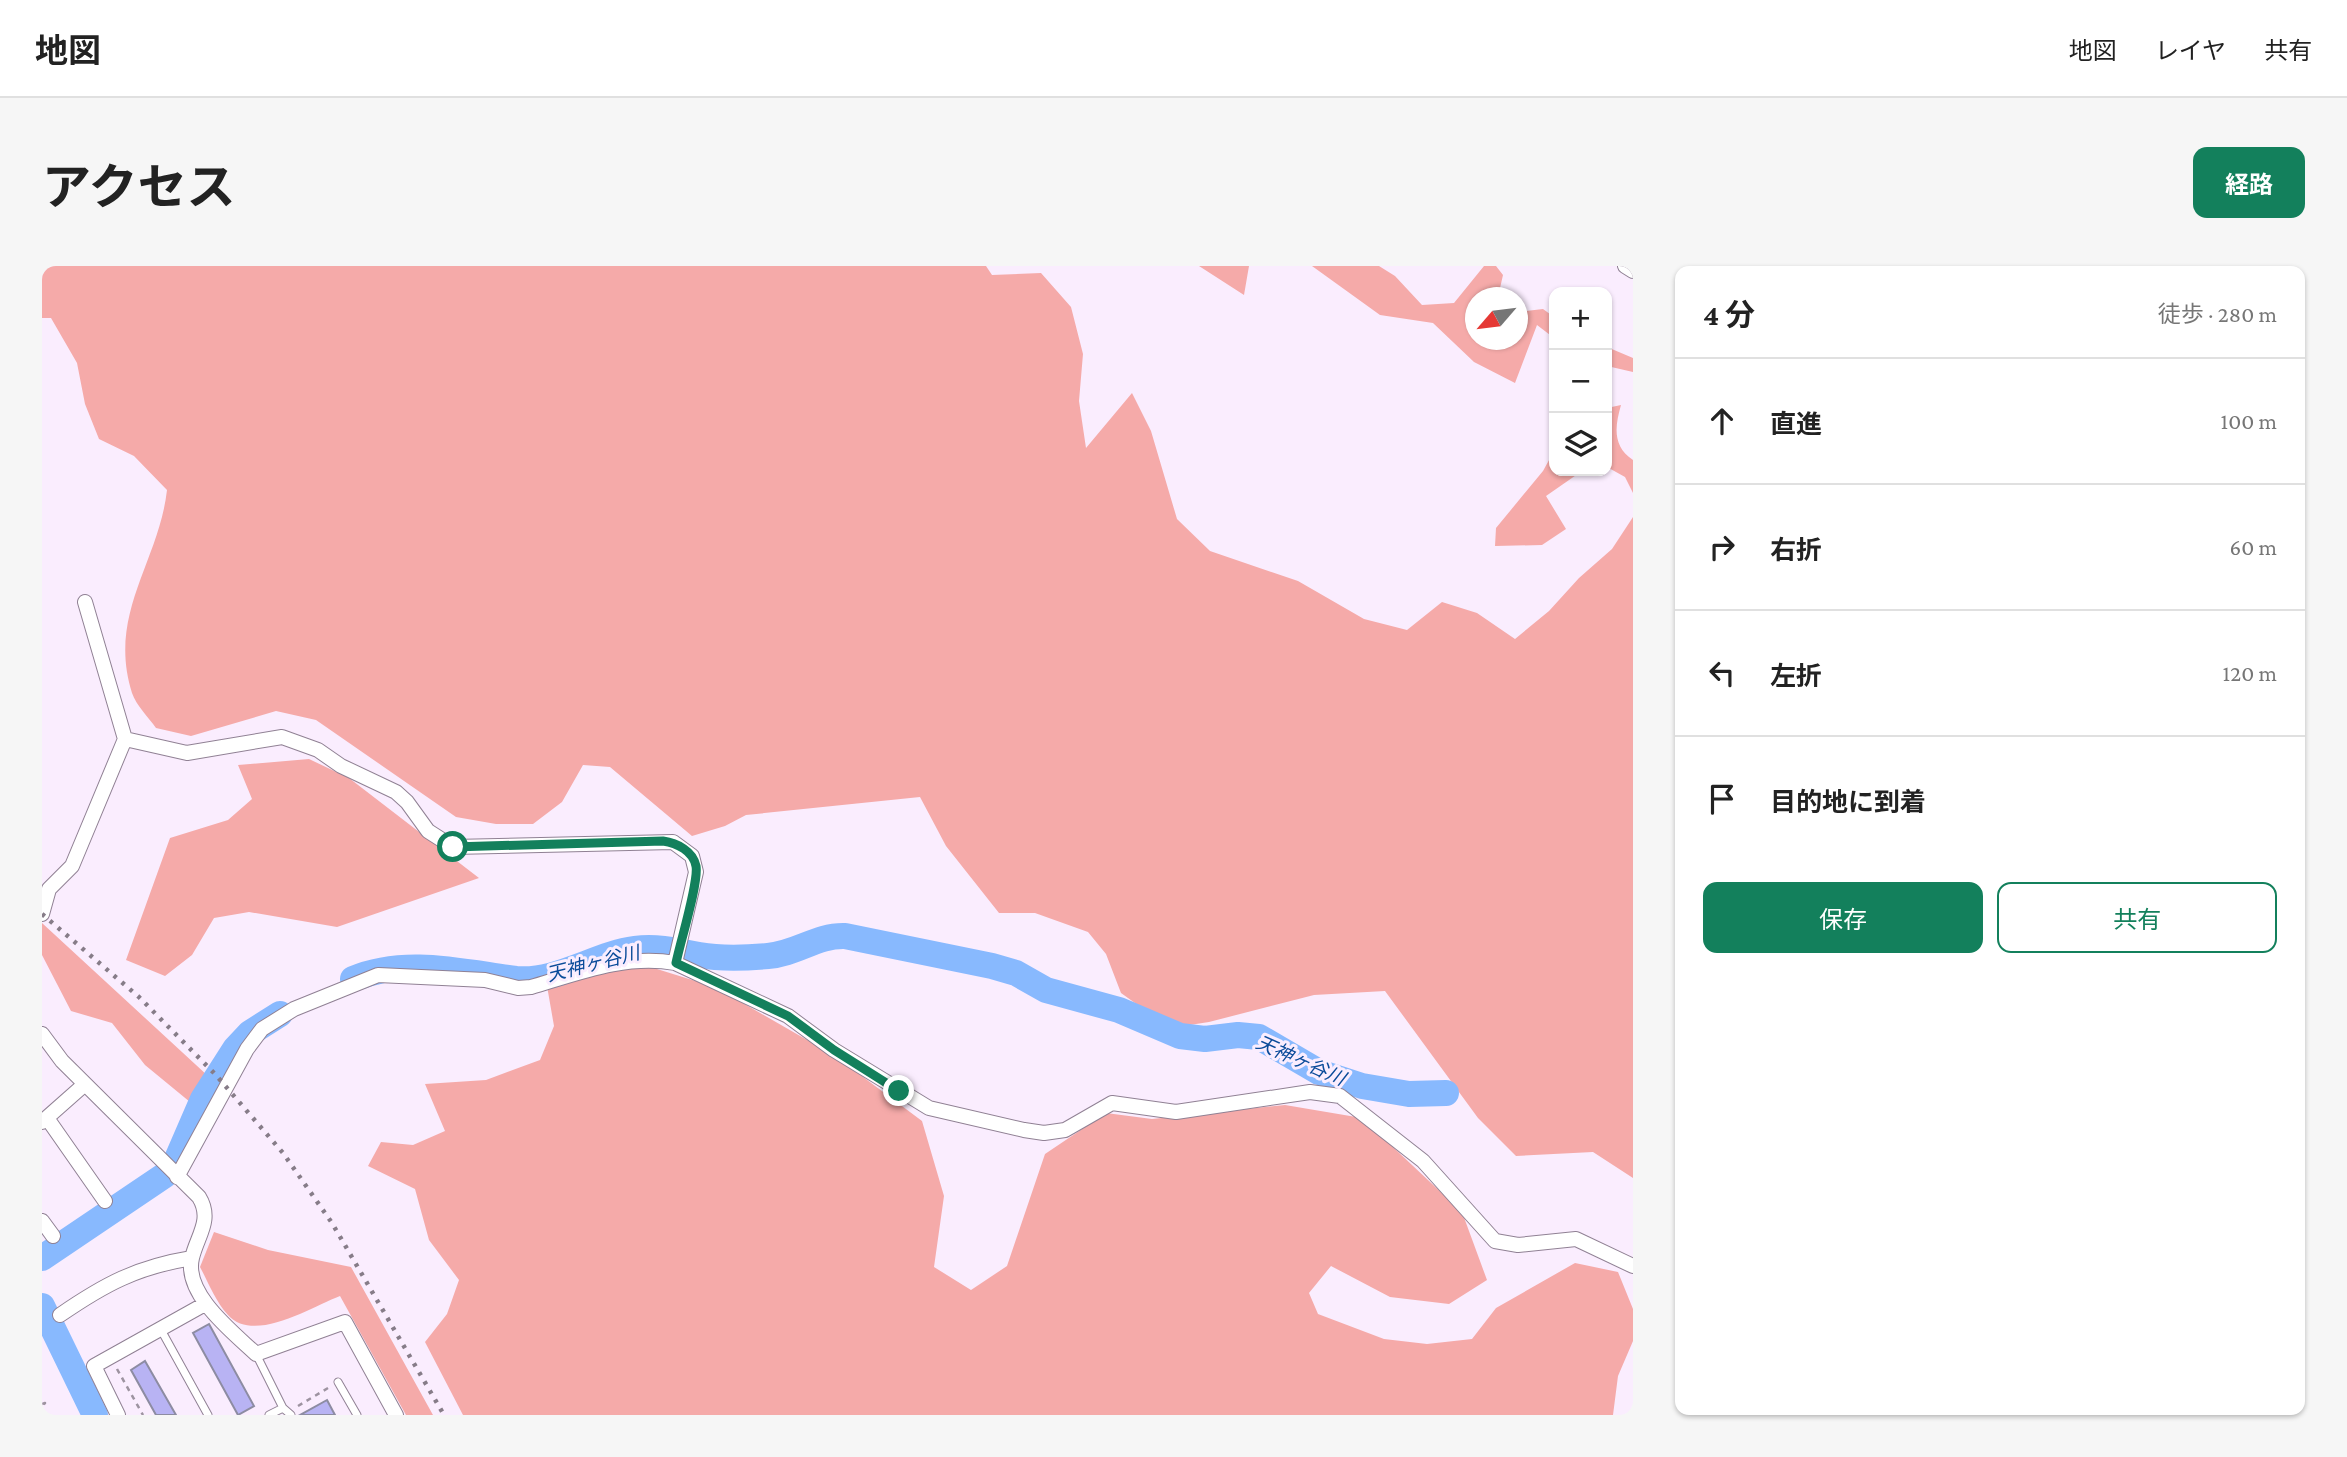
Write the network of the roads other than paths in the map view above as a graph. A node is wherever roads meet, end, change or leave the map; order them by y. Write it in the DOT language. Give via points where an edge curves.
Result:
graph roads {
  1 [pos="1625,266"];
  2 [pos="1633,271"];
  3 [pos="85,602"];
  4 [pos="125,739"];
  5 [pos="42,914"];
  6 [pos="677,955"];
  7 [pos="42,1034"];
  8 [pos="85,1084"];
  9 [pos="45,1120"];
  10 [pos="177,1176"];
  11 [pos="105,1201"];
  12 [pos="42,1221"];
  13 [pos="53,1236"];
  14 [pos="192,1258"];
  15 [pos="1633,1266"];
  16 [pos="205,1304"];
  17 [pos="60,1315"];
  18 [pos="160,1328"];
  19 [pos="256,1354"];
  20 [pos="338,1382"];
  21 [pos="283,1408"];
  22 [pos="118,1415"];
  23 [pos="208,1415"];
  24 [pos="269,1415"];
  25 [pos="291,1415"];
  26 [pos="357,1415"];
  27 [pos="396,1415"];
  1 -- 2 [label="street"];
  3 -- 4 [label="street"];
  4 -- 5 [label="street" via="72,866 49,889"];
  4 -- 6 [label="street" via="187,753 282,737 318,750 396,792 428,831 453,847 673,842 696,864"];
  6 -- 10 [label="street" via="619,962 518,988 485,980 378,975 294,1009 262,1029 247,1049"];
  6 -- 15 [label="street" via="788,1016 929,1108 1024,1130 1065,1130 1112,1103 1176,1112 1310,1092 1340,1096 1423,1161 1495,1241 1517,1245 1576,1239"];
  7 -- 8 [label="street"];
  8 -- 9 [label="street"];
  8 -- 10 [label="street"];
  9 -- 11 [label="street"];
  10 -- 14 [label="street" via="204,1205 205,1226"];
  12 -- 13 [label="street"];
  14 -- 16 [label="street" via="191,1271"];
  14 -- 17 [label="street" via="150,1265 120,1277"];
  16 -- 18 [label="street"];
  16 -- 19 [label="street"];
  18 -- 22 [label="street" via="94,1366"];
  18 -- 23 [label="lane"];
  19 -- 21 [label="lane"];
  19 -- 27 [label="street" via="345,1322"];
  20 -- 26 [label="lane"];
  21 -- 24 [label="lane"];
  21 -- 25 [label="lane"];
}
